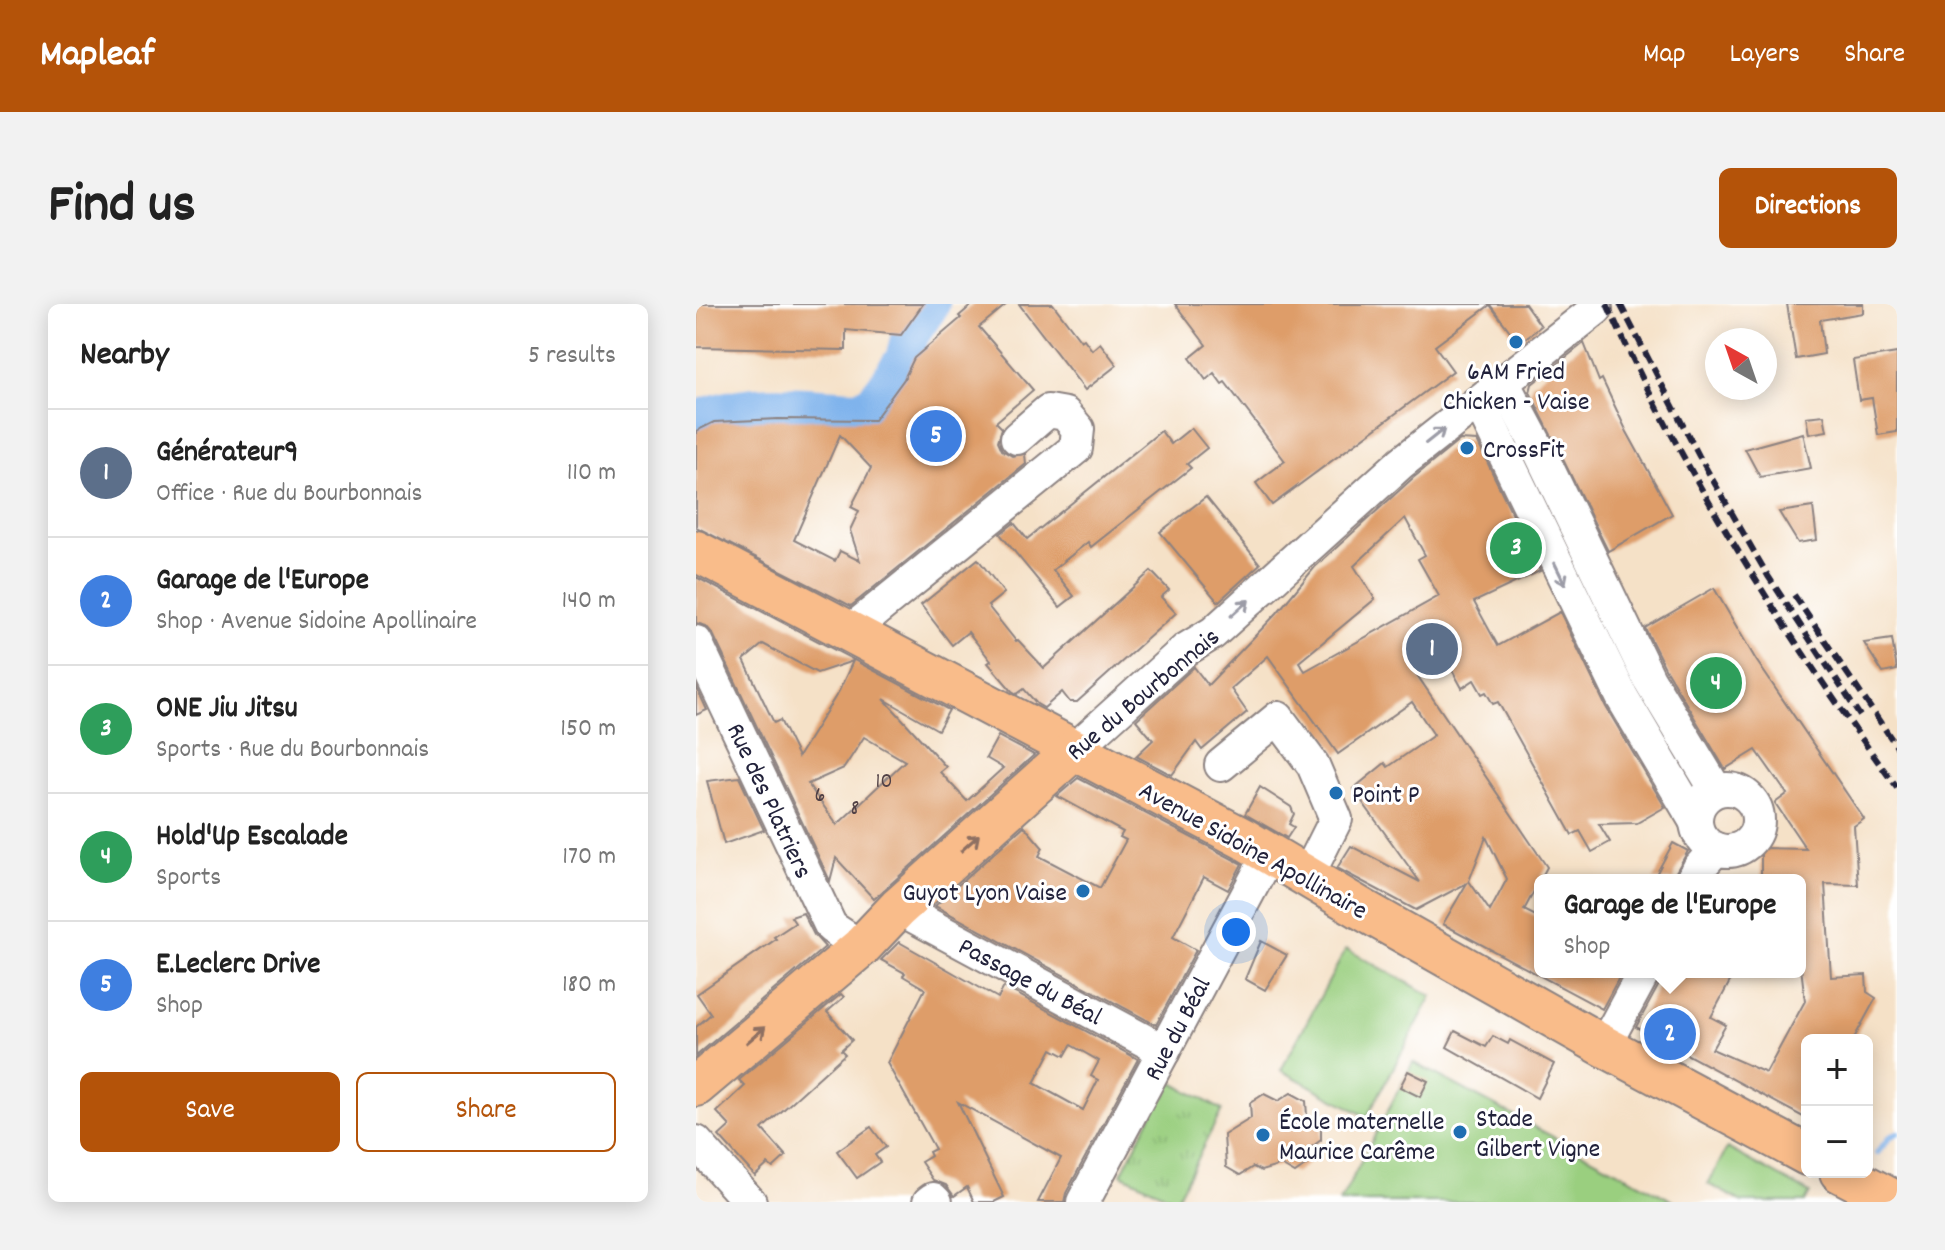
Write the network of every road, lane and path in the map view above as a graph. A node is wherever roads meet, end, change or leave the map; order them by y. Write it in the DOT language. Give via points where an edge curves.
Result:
graph roads {
  1 [pos="1596,309"];
  2 [pos="1503,382"];
  3 [pos="1479,402"];
  4 [pos="1017,438"];
  5 [pos="1556,487"];
  6 [pos="1526,503"];
  7 [pos="696,551"];
  8 [pos="1613,606"];
  9 [pos="1582,619"];
  10 [pos="849,632"];
  11 [pos="696,642"];
  12 [pos="1649,679"];
  13 [pos="1622,697"];
  14 [pos="1672,748"];
  15 [pos="1074,750"];
  16 [pos="1221,765"];
  17 [pos="1716,790"];
  18 [pos="1696,822"];
  19 [pos="1716,849"];
  20 [pos="1269,854"];
  21 [pos="1696,874"];
  22 [pos="1307,877"];
  23 [pos="898,908"];
  24 [pos="861,947"];
  25 [pos="1641,978"];
  26 [pos="1604,1046"];
  27 [pos="1164,1051"];
  28 [pos="696,1086"];
  29 [pos="696,1142"];
  30 [pos="1801,1152"];
  31 [pos="1851,1178"];
  32 [pos="750,1202"];
  33 [pos="929,1202"];
  34 [pos="936,1202"];
  35 [pos="1083,1202"];
  36 [pos="1897,1202"];
  1 -- 2 [label="street, Rue du Bourbonnais"];
  2 -- 3 [label="street, Rue du Bourbonnais"];
  2 -- 5 [label="street"];
  3 -- 6 [label="street"];
  15 -- 3 [label="street, Rue du Bourbonnais, one-way" via="1401,463"];
  4 -- 10 [label="street" via="1048,411 1065,414 1078,429 1076,448"];
  5 -- 6 [label="street"];
  5 -- 8 [label="street"];
  6 -- 9 [label="street, one-way"];
  7 -- 10 [label="main road, Avenue Sidoine Apollinaire"];
  8 -- 9 [label="street"];
  8 -- 12 [label="street"];
  9 -- 13 [label="street"];
  10 -- 15 [label="main road, Avenue Sidoine Apollinaire"];
  11 -- 24 [label="street, Rue des Platriers" via="831,927"];
  12 -- 13 [label="street"];
  12 -- 14 [label="street"];
  13 -- 14 [label="street"];
  14 -- 17 [label="street"];
  14 -- 18 [label="street"];
  15 -- 20 [label="main road, Avenue Sidoine Apollinaire"];
  23 -- 15 [label="main road, Rue du Bourbonnais, one-way"];
  16 -- 22 [label="street" via="1278,718 1313,765 1336,819"];
  17 -- 18 [label="street" via="1701,803"];
  17 -- 19 [label="street" via="1745,793 1759,819 1746,846"];
  18 -- 19 [label="street" via="1702,839"];
  19 -- 21 [label="street"];
  20 -- 22 [label="main road, Avenue Sidoine Apollinaire"];
  20 -- 27 [label="street, Rue du Béal"];
  22 -- 26 [label="main road, Avenue Sidoine Apollinaire"];
  23 -- 24 [label="main road, Rue du Bourbonnais"];
  23 -- 27 [label="street, Passage du Béal"];
  28 -- 24 [label="main road, Rue du Bourbonnais, one-way"];
  25 -- 26 [label="street"];
  26 -- 30 [label="main road, Avenue Sidoine Apollinaire"];
  27 -- 35 [label="street, Rue du Béal"];
  29 -- 32 [label="street"];
  31 -- 36 [label="main road"];
  33 -- 34 [label="street"];
}
